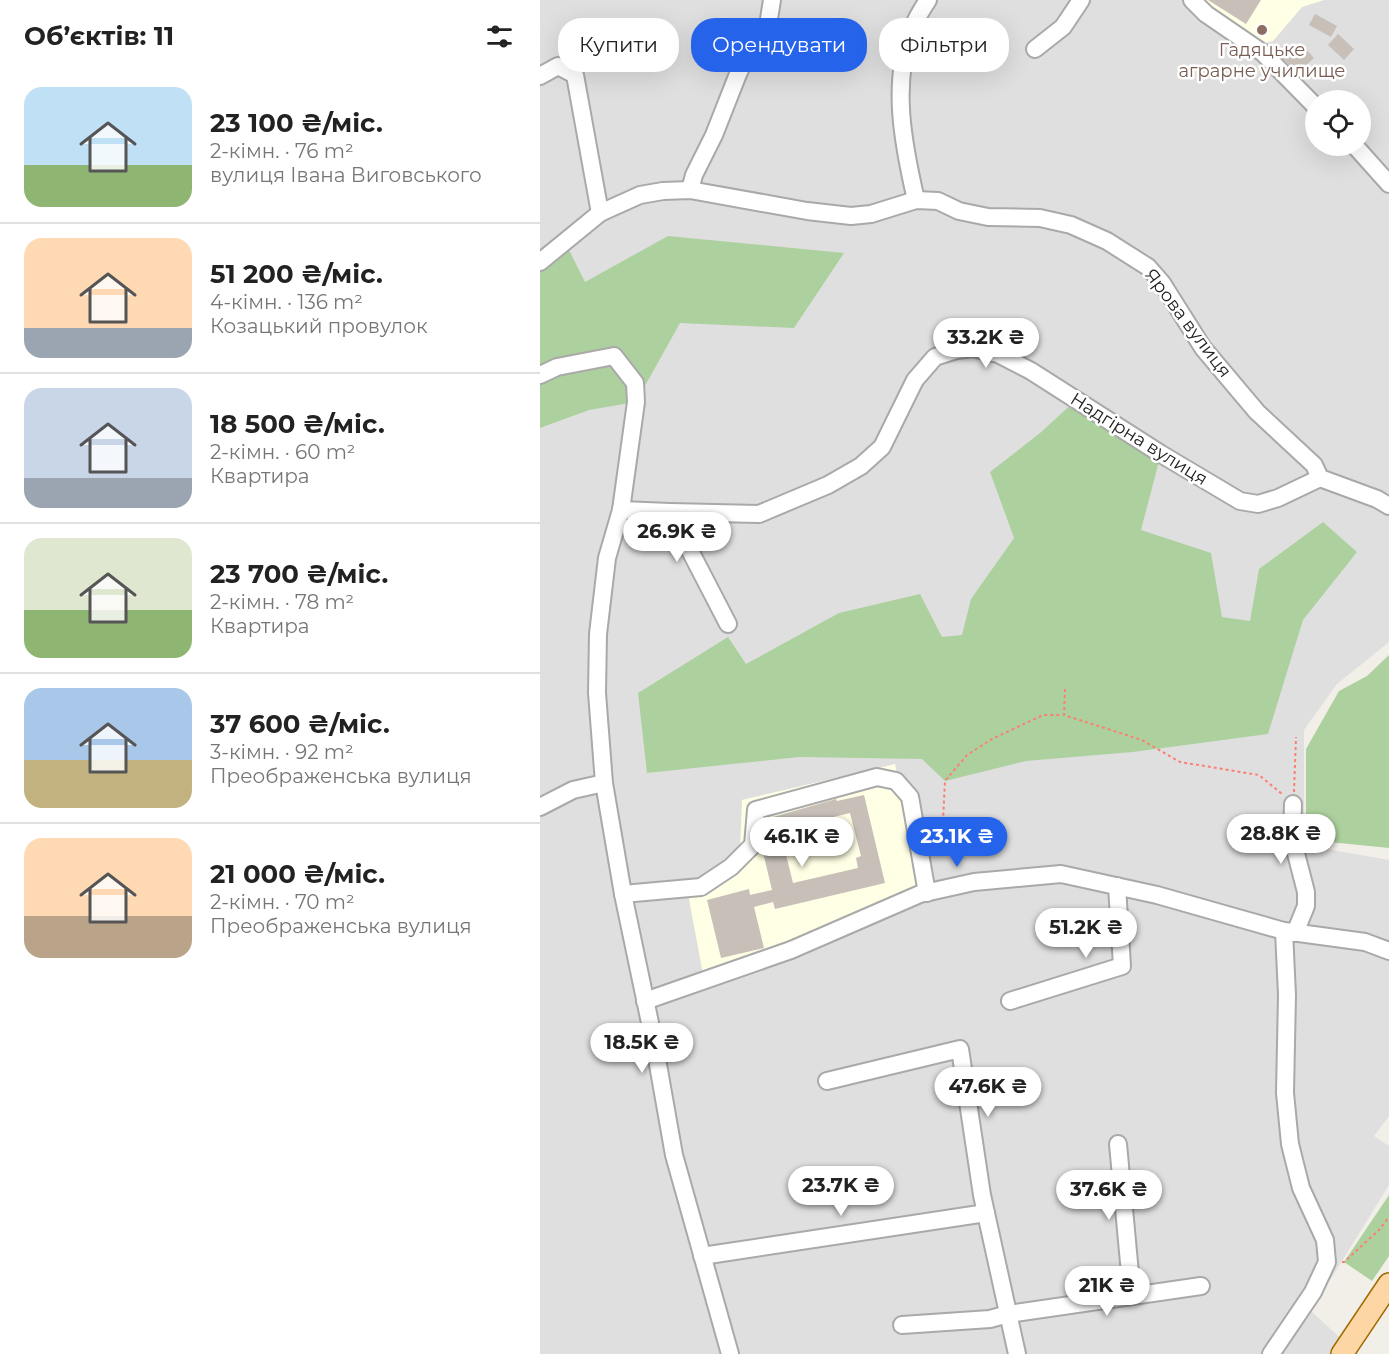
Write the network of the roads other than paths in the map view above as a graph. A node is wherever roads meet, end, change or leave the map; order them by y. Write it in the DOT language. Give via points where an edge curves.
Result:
graph roads {
  1 [pos="772,0"];
  2 [pos="928,0"];
  3 [pos="1081,0"];
  4 [pos="1192,0"];
  5 [pos="1035,49"];
  6 [pos="540,76"];
  7 [pos="1305,96"];
  8 [pos="1364,156"];
  9 [pos="1389,184"];
  10 [pos="690,190"];
  11 [pos="916,200"];
  12 [pos="600,213"];
  13 [pos="540,262"];
  14 [pos="540,375"];
  15 [pos="1320,478"];
  16 [pos="1389,506"];
  17 [pos="621,510"];
  18 [pos="670,512"];
  19 [pos="728,624"];
  20 [pos="604,783"];
  21 [pos="1293,804"];
  22 [pos="540,807"];
  23 [pos="1117,886"];
  24 [pos="927,893"];
  25 [pos="623,894"];
  26 [pos="1289,932"];
  27 [pos="1389,951"];
  28 [pos="645,1001"];
  29 [pos="1010,1001"];
  30 [pos="827,1081"];
  31 [pos="1118,1144"];
  32 [pos="986,1213"];
  33 [pos="702,1256"];
  34 [pos="1389,1284"];
  35 [pos="1201,1286"];
  36 [pos="1132,1295"];
  37 [pos="1008,1314"];
  38 [pos="902,1325"];
  39 [pos="730,1354"];
  40 [pos="1017,1354"];
  41 [pos="1271,1354"];
  42 [pos="1341,1354"];
  1 -- 10 [label="street" via="768,25 753,43 738,74"];
  2 -- 11 [label="street" via="912,27 900,86 907,159"];
  3 -- 5 [label="street" via="1063,27"];
  4 -- 7 [label="street" via="1206,15 1263,53"];
  6 -- 12 [label="street" via="558,66 575,75"];
  8 -- 9 [label="street"];
  10 -- 11 [label="street, Ярова вулиця" via="851,216"];
  10 -- 12 [label="street, Ярова вулиця" via="640,195"];
  11 -- 15 [label="street, Ярова вулиця" via="938,201 959,211 988,217 1040,218 1071,225 1107,241 1148,267 1203,348 1257,412 1314,465"];
  12 -- 13 [label="street, Ярова вулиця"];
  14 -- 17 [label="street" via="557,367 614,356 635,383 636,402"];
  15 -- 16 [label="street"];
  15 -- 18 [label="street, Надгірна вулиця" via="1258,504 1240,501 1031,371 998,354 973,348 934,357 915,380 882,447 861,466 828,485 759,514"];
  17 -- 18 [label="street, Надгірна вулиця"];
  17 -- 20 [label="street" via="607,558 598,634 597,693"];
  18 -- 19 [label="street"];
  20 -- 22 [label="street" via="573,790"];
  20 -- 25 [label="street"];
  21 -- 26 [label="street" via="1292,838 1306,906"];
  23 -- 24 [label="street" via="1061,874 974,882"];
  23 -- 26 [label="street"];
  23 -- 29 [label="street" via="1122,966"];
  24 -- 25 [label="street" via="910,797 896,781 877,777 756,810 753,845 731,867 701,887"];
  24 -- 28 [label="street" via="791,950"];
  25 -- 28 [label="street"];
  26 -- 27 [label="street" via="1365,942"];
  26 -- 41 [label="street" via="1285,1093 1290,1144 1301,1188 1325,1240 1327,1262 1313,1292"];
  28 -- 33 [label="street" via="674,1155"];
  30 -- 32 [label="street" via="960,1049"];
  31 -- 36 [label="street"];
  32 -- 33 [label="street"];
  32 -- 37 [label="street"];
  33 -- 39 [label="street"];
  34 -- 42 [label="main road"];
  35 -- 36 [label="street"];
  36 -- 37 [label="street"];
  37 -- 38 [label="street" via="990,1319"];
  37 -- 40 [label="street"];
}
